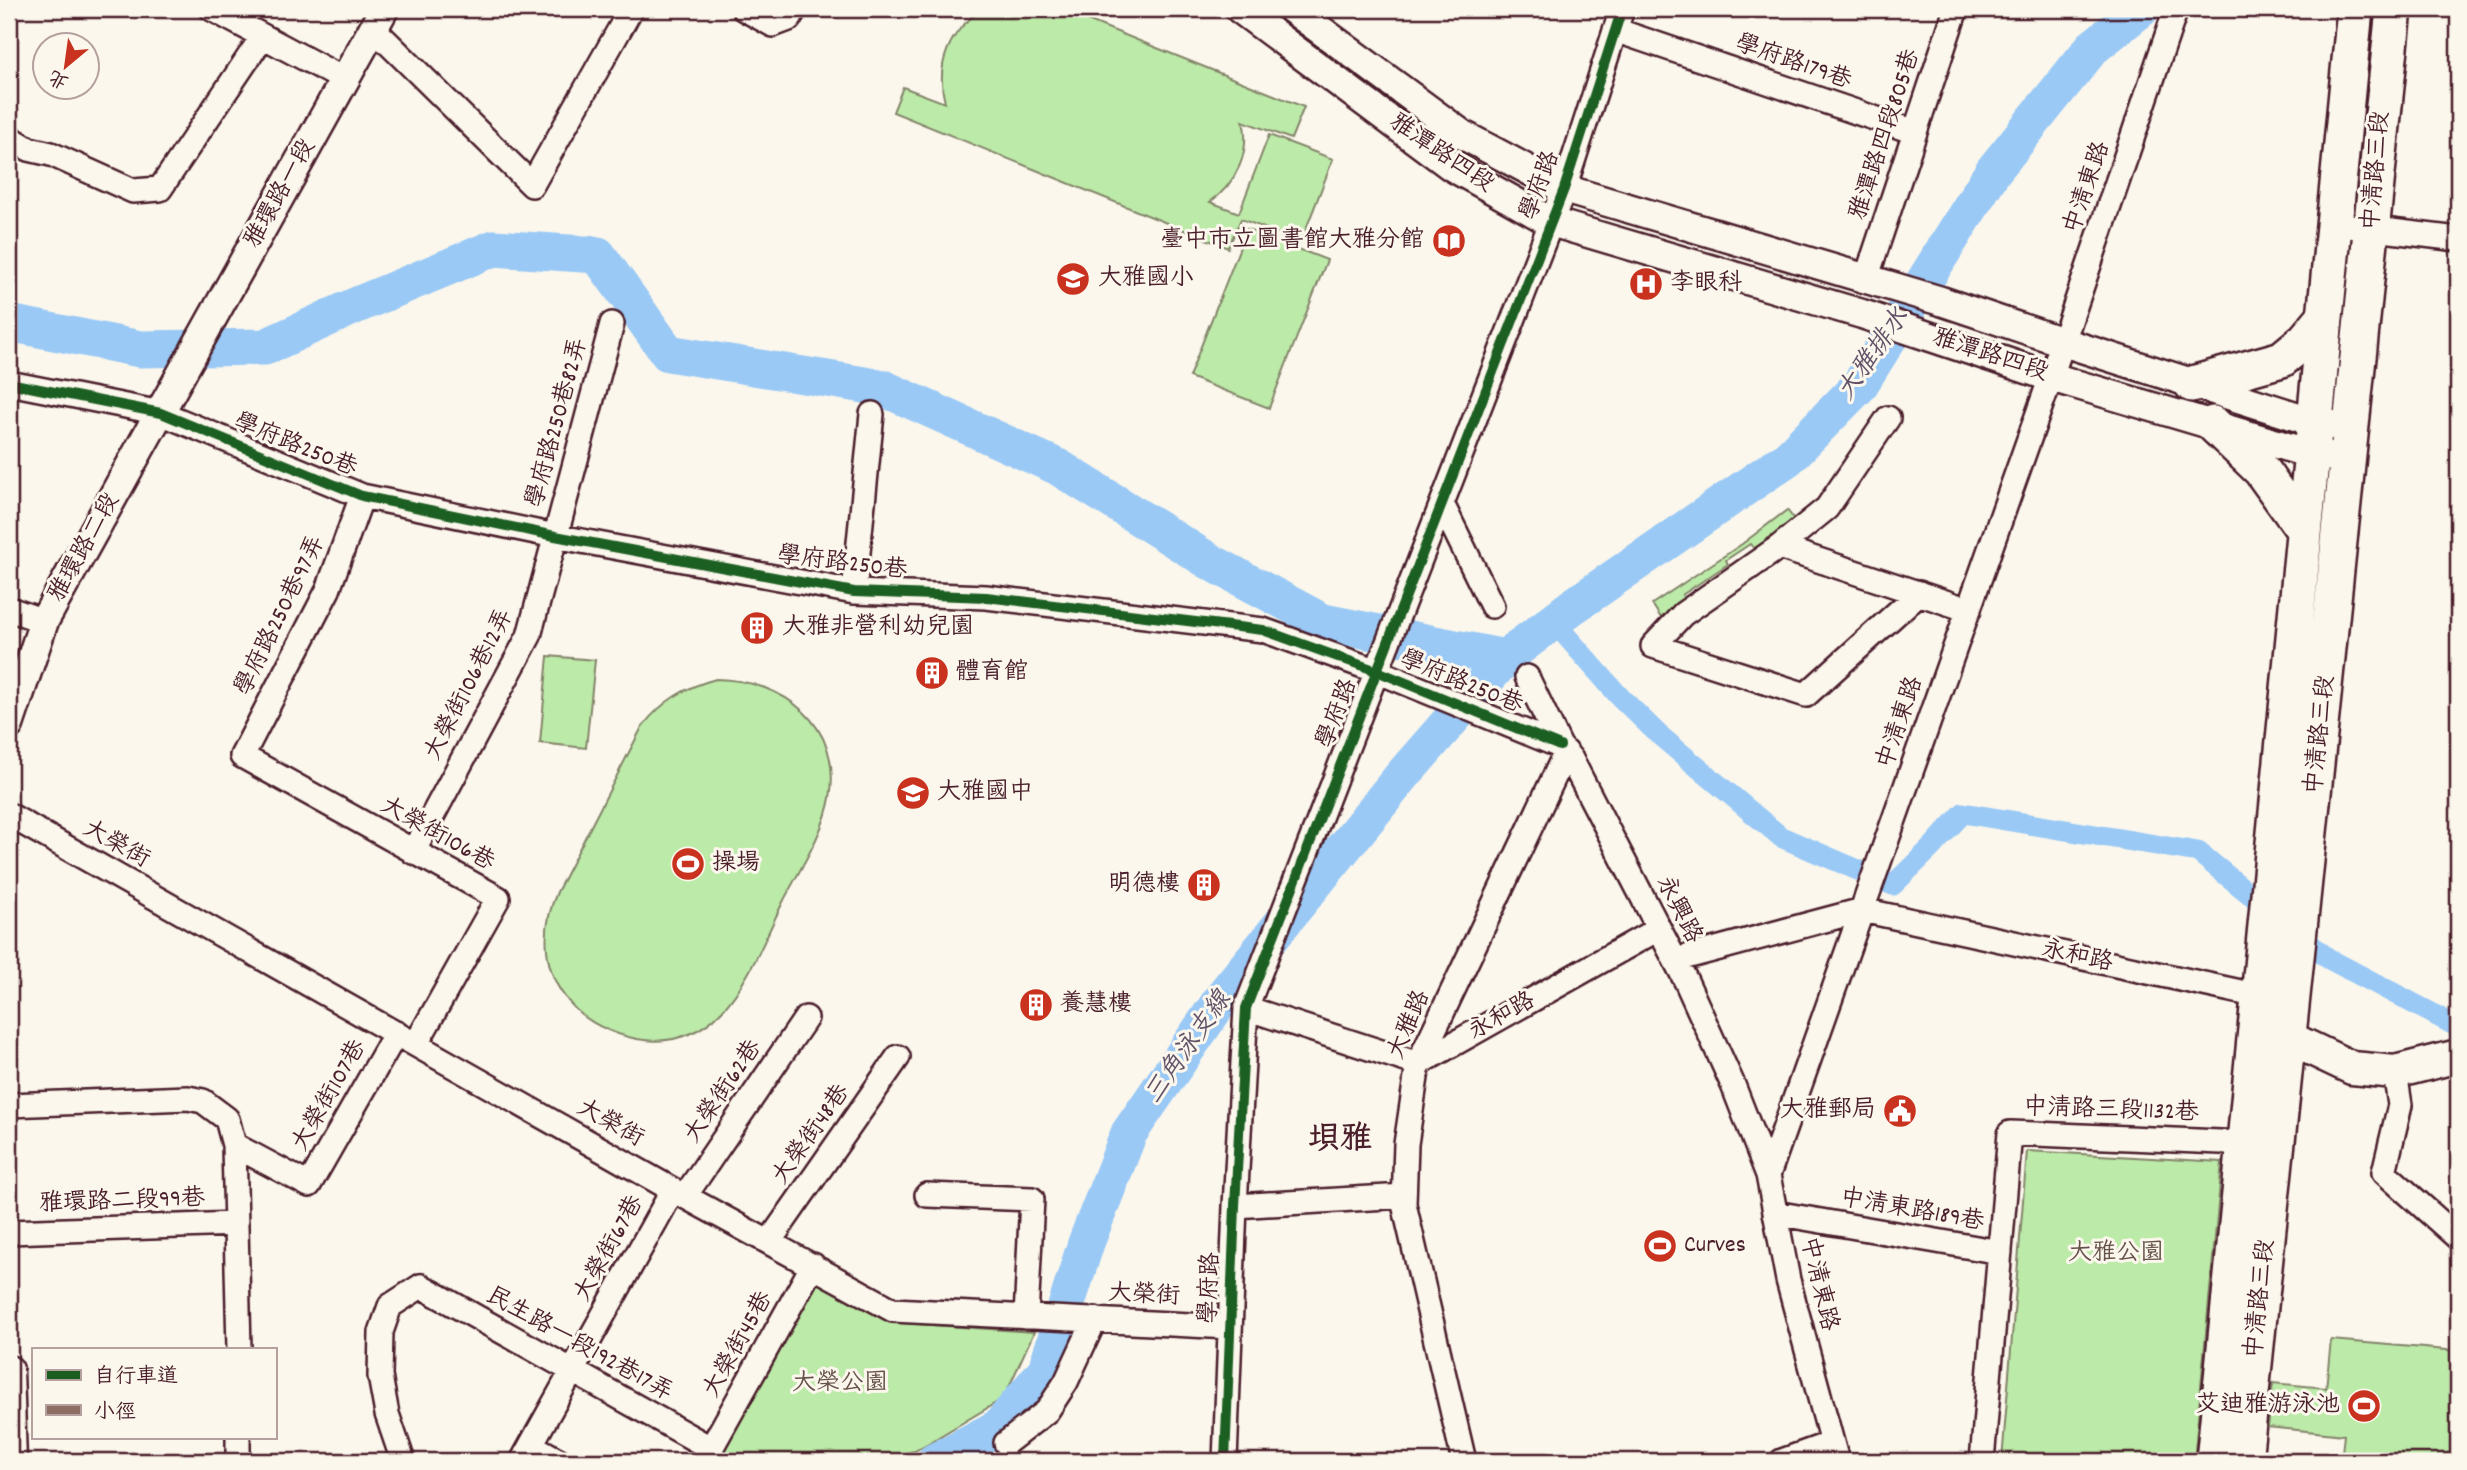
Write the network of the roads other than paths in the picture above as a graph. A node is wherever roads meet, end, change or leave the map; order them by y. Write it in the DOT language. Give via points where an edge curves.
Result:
graph roads {
  1 [pos="212,9"];
  2 [pos="631,9"];
  3 [pos="744,9"];
  4 [pos="795,9"];
  5 [pos="1240,9"];
  6 [pos="1292,9"];
  7 [pos="1956,9"];
  8 [pos="2176,9"];
  9 [pos="2354,9"];
  10 [pos="2395,9"];
  11 [pos="379,19"];
  12 [pos="1618,20"];
  13 [pos="263,36"];
  14 [pos="345,80"];
  15 [pos="1915,132"];
  16 [pos="9,137"];
  17 [pos="1564,189"];
  18 [pos="1551,222"];
  19 [pos="2333,224"];
  20 [pos="2372,229"];
  21 [pos="2458,239"];
  22 [pos="1872,281"];
  23 [pos="2325,316"];
  24 [pos="612,324"];
  25 [pos="2063,342"];
  26 [pos="2051,377"];
  27 [pos="179,380"];
  28 [pos="9,383"];
  29 [pos="2192,384"];
  30 [pos="161,413"];
  31 [pos="873,414"];
  32 [pos="1888,418"];
  33 [pos="2213,424"];
  34 [pos="2313,438"];
  35 [pos="2351,444"];
  36 [pos="362,496"];
  37 [pos="1442,504"];
  38 [pos="2304,530"];
  39 [pos="555,536"];
  40 [pos="1779,547"];
  41 [pos="854,592"];
  42 [pos="1919,593"];
  43 [pos="1492,606"];
  44 [pos="9,609"];
  45 [pos="1969,610"];
  46 [pos="44,621"];
  47 [pos="1377,671"];
  48 [pos="1527,677"];
  49 [pos="9,725"];
  50 [pos="1563,749"];
  51 [pos="242,756"];
  52 [pos="9,815"];
  53 [pos="413,852"];
  54 [pos="1862,910"];
  55 [pos="1658,929"];
  56 [pos="1675,960"];
  57 [pos="2259,996"];
  58 [pos="1247,1008"];
  59 [pos="806,1018"];
  60 [pos="2289,1038"];
  61 [pos="406,1039"];
  62 [pos="2458,1056"];
  63 [pos="898,1057"];
  64 [pos="1418,1063"];
  65 [pos="2395,1072"];
  66 [pos="9,1105"];
  67 [pos="2244,1143"];
  68 [pos="234,1145"];
  69 [pos="1768,1175"];
  70 [pos="679,1193"];
  71 [pos="927,1195"];
  72 [pos="1404,1196"];
  73 [pos="1235,1206"];
  74 [pos="1775,1213"];
  75 [pos="236,1224"];
  76 [pos="9,1233"];
  77 [pos="2458,1238"];
  78 [pos="769,1242"];
  79 [pos="2000,1252"];
  80 [pos="813,1265"];
  81 [pos="1032,1317"];
  82 [pos="1090,1319"];
  83 [pos="1230,1327"];
  84 [pos="239,1348"];
  85 [pos="9,1370"];
  86 [pos="572,1371"];
  87 [pos="9,1389"];
  88 [pos="238,1438"];
  89 [pos="1006,1443"];
  90 [pos="1834,1452"];
  91 [pos="527,1453"];
  92 [pos="708,1455"];
  93 [pos="12,1461"];
  94 [pos="238,1461"];
  95 [pos="403,1461"];
  96 [pos="560,1461"];
  97 [pos="1225,1461"];
  98 [pos="1464,1461"];
  99 [pos="1782,1461"];
  100 [pos="1982,1461"];
  101 [pos="2214,1461"];
  102 [pos="2244,1461"];
  1 -- 13 [label="street"];
  2 -- 11 [label="street" via="532,185"];
  3 -- 4 [label="street" via="773,25 789,19"];
  5 -- 18 [label="street, 雅潭路四段" via="1451,166"];
  6 -- 17 [label="street, 雅潭路四段" via="1463,135"];
  7 -- 15 [label="street, 雅潭路四段805巷"];
  8 -- 25 [label="street, 中清東路"];
  9 -- 19 [label="main road, 中清路三段"];
  10 -- 20 [label="main road, 中清路三段"];
  11 -- 14 [label="street, 雅環路一段"];
  12 -- 15 [label="street, 學府路179巷"];
  12 -- 17 [label="street, 學府路"];
  13 -- 14 [label="street"];
  13 -- 16 [label="street" via="160,189 133,191"];
  14 -- 27 [label="street, 雅環路一段"];
  15 -- 22 [label="street, 雅潭路四段805巷"];
  17 -- 18 [label="street, 學府路"];
  17 -- 22 [label="street, 雅潭路四段"];
  18 -- 26 [label="street, 雅潭路四段" via="1862,314"];
  18 -- 37 [label="street, 學府路"];
  19 -- 20 [label="street"];
  19 -- 23 [label="main road, 中清路三段"];
  20 -- 21 [label="street"];
  20 -- 35 [label="main road, 中清路三段"];
  22 -- 25 [label="street, 雅潭路四段"];
  23 -- 29 [label="main road" via="2282,359"];
  23 -- 34 [label="main road, 中清路三段"];
  24 -- 39 [label="street, 學府路250巷82弄"];
  25 -- 26 [label="street, 中清東路"];
  25 -- 29 [label="street, 雅潭路四段"];
  26 -- 33 [label="street, 雅潭路四段"];
  26 -- 45 [label="street, 中清東路"];
  27 -- 30 [label="street, 雅環路二段"];
  28 -- 30 [label="street, 學府路250巷"];
  29 -- 34 [label="street, 雅潭路四段"];
  30 -- 36 [label="street, 學府路250巷"];
  30 -- 46 [label="street, 雅環路二段"];
  31 -- 41 [label="street"];
  32 -- 40 [label="street" via="1827,508"];
  33 -- 34 [label="street, 雅潭路四段"];
  33 -- 38 [label="main road" via="2261,470"];
  34 -- 35 [label="street, 雅潭路四段"];
  34 -- 38 [label="main road, 中清路三段"];
  35 -- 60 [label="main road, 中清路三段"];
  36 -- 39 [label="street, 學府路250巷"];
  36 -- 51 [label="street, 學府路250巷97弄" via="328,590"];
  37 -- 43 [label="street"];
  37 -- 47 [label="street, 學府路"];
  38 -- 57 [label="main road, 中清路三段"];
  39 -- 41 [label="street, 學府路250巷"];
  39 -- 53 [label="street, 大榮街106巷12弄" via="529,636"];
  40 -- 42 [label="street"];
  40 -- 42 [label="street" via="1683,614 1653,646 1806,695"];
  41 -- 47 [label="street, 學府路250巷" via="986,597 1263,630"];
  42 -- 45 [label="street"];
  44 -- 46 [label="street"];
  45 -- 54 [label="street, 中清東路"];
  46 -- 49 [label="street, 雅環路二段"];
  47 -- 50 [label="street, 學府路250巷"];
  47 -- 58 [label="street, 學府路"];
  48 -- 50 [label="street, 永興路"];
  50 -- 55 [label="street, 永興路"];
  50 -- 64 [label="street, 大雅路"];
  51 -- 53 [label="street, 大榮街106巷"];
  52 -- 61 [label="street, 大榮街"];
  53 -- 61 [label="street, 大榮街106巷" via="498,898"];
  54 -- 56 [label="street, 永和路"];
  54 -- 57 [label="street, 永和路"];
  54 -- 69 [label="street, 中清東路"];
  55 -- 56 [label="street, 永興路"];
  55 -- 64 [label="street, 永和路"];
  56 -- 69 [label="street, 永興路" via="1733,1085"];
  57 -- 60 [label="main road"];
  57 -- 67 [label="main road, 中清路三段"];
  58 -- 64 [label="street"];
  58 -- 73 [label="street, 學府路"];
  59 -- 70 [label="street, 大榮街62巷"];
  60 -- 65 [label="main road" via="2352,1068"];
  60 -- 102 [label="main road, 中清路三段"];
  61 -- 68 [label="street, 大榮街107巷" via="309,1185"];
  61 -- 70 [label="street, 大榮街"];
  62 -- 65 [label="main road"];
  63 -- 78 [label="street, 大榮街48巷"];
  64 -- 72 [label="street, 大雅路" via="1405,1144"];
  65 -- 77 [label="street" via="2400,1105 2384,1172"];
  66 -- 68 [label="street" via="188,1098 203,1101 228,1119"];
  67 -- 79 [label="street, 中清路三段1132巷" via="2010,1133"];
  67 -- 101 [label="main road, 中清路三段"];
  68 -- 75 [label="street"];
  69 -- 74 [label="street, 中清東路"];
  70 -- 78 [label="street, 大榮街"];
  70 -- 86 [label="street, 大榮街67巷"];
  71 -- 81 [label="street" via="1032,1199"];
  72 -- 73 [label="street"];
  72 -- 98 [label="street, 大雅路"];
  73 -- 83 [label="street, 學府路"];
  74 -- 79 [label="street, 中清東路189巷"];
  74 -- 90 [label="street, 中清東路"];
  75 -- 76 [label="street, 雅環路二段99巷"];
  75 -- 84 [label="street"];
  78 -- 80 [label="street, 大榮街"];
  79 -- 100 [label="street, 中清東路189巷"];
  80 -- 81 [label="street, 大榮街" via="893,1310"];
  80 -- 92 [label="street, 大榮街45巷"];
  81 -- 82 [label="street, 大榮街"];
  82 -- 83 [label="street, 大榮街"];
  82 -- 89 [label="street" via="1066,1382 1048,1411"];
  83 -- 97 [label="street, 學府路"];
  85 -- 87 [label="street"];
  86 -- 91 [label="street, 大榮街67巷"];
  86 -- 92 [label="street, 民生路一段192巷17弄"];
  86 -- 95 [label="street, 民生路一段192巷17弄" via="421,1286 390,1306 380,1332 382,1389"];
  87 -- 93 [label="street"];
  88 -- 94 [label="street"];
  90 -- 99 [label="street"];
  91 -- 96 [label="street"];
}
